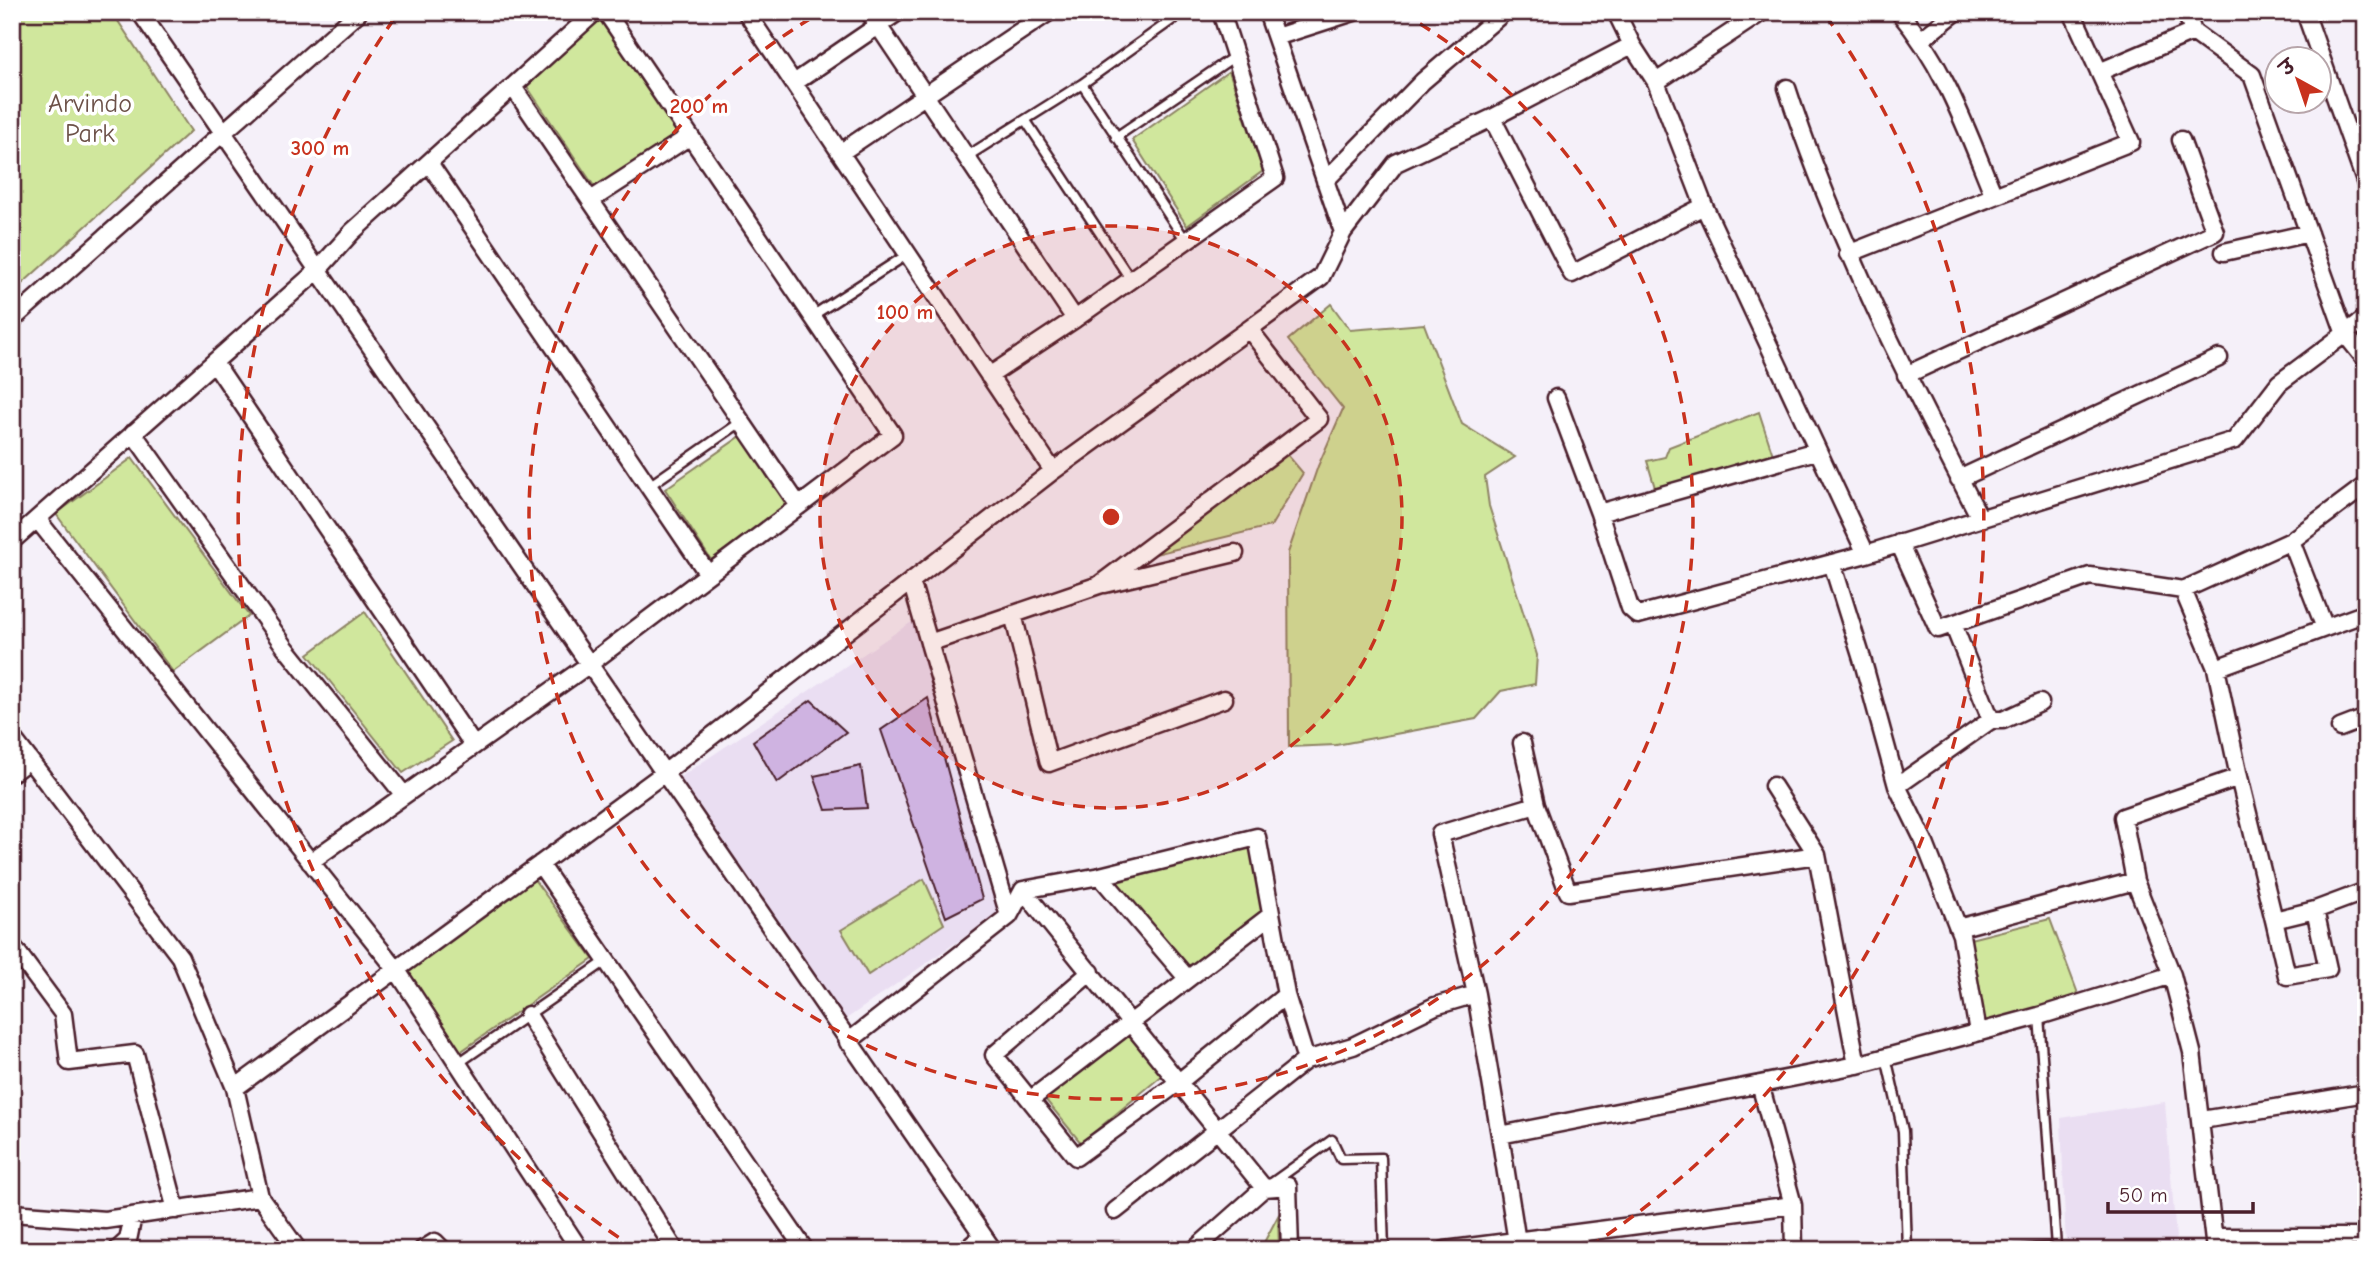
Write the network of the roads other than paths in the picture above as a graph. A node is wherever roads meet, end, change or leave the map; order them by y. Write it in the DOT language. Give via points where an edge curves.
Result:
graph roads {
  1 [pos="140,12"];
  2 [pos="359,12"];
  3 [pos="596,12"];
  4 [pos="606,12"];
  5 [pos="746,12"];
  6 [pos="898,12"];
  7 [pos="1049,12"];
  8 [pos="1183,12"];
  9 [pos="1221,12"];
  10 [pos="1268,12"];
  11 [pos="1354,12"];
  12 [pos="1504,12"];
  13 [pos="1616,12"];
  14 [pos="1762,12"];
  15 [pos="1899,12"];
  16 [pos="1956,12"];
  17 [pos="2072,12"];
  18 [pos="2186,12"];
  19 [pos="2305,12"];
  20 [pos="873,19"];
  21 [pos="2193,32"];
  22 [pos="1276,37"];
  23 [pos="1922,39"];
  24 [pos="1632,45"];
  25 [pos="1235,56"];
  26 [pos="2099,72"];
  27 [pos="1656,82"];
  28 [pos="794,83"];
  29 [pos="1082,85"];
  30 [pos="513,87"];
  31 [pos="1787,88"];
  32 [pos="925,96"];
  33 [pos="1492,118"];
  34 [pos="1026,121"];
  35 [pos="222,134"];
  36 [pos="690,136"];
  37 [pos="1116,137"];
  38 [pos="2181,140"];
  39 [pos="841,153"];
  40 [pos="966,157"];
  41 [pos="429,163"];
  42 [pos="1325,181"];
  43 [pos="2366,184"];
  44 [pos="1994,196"];
  45 [pos="591,200"];
  46 [pos="1704,206"];
  47 [pos="1343,232"];
  48 [pos="2309,233"];
  49 [pos="1186,241"];
  50 [pos="2224,252"];
  51 [pos="908,254"];
  52 [pos="1848,254"];
  53 [pos="317,271"];
  54 [pos="1131,280"];
  55 [pos="812,316"];
  56 [pos="2366,318"];
  57 [pos="1075,319"];
  58 [pos="12,320"];
  59 [pos="1248,330"];
  60 [pos="2345,334"];
  61 [pos="2219,358"];
  62 [pos="2366,360"];
  63 [pos="214,362"];
  64 [pos="1906,375"];
  65 [pos="989,376"];
  66 [pos="1556,398"];
  67 [pos="741,422"];
  68 [pos="134,433"];
  69 [pos="1816,451"];
  70 [pos="1053,471"];
  71 [pos="1959,479"];
  72 [pos="649,485"];
  73 [pos="2366,485"];
  74 [pos="799,506"];
  75 [pos="1600,513"];
  76 [pos="1980,518"];
  77 [pos="37,519"];
  78 [pos="12,541"];
  79 [pos="2291,541"];
  80 [pos="1899,543"];
  81 [pos="1235,553"];
  82 [pos="1866,554"];
  83 [pos="1832,563"];
  84 [pos="708,574"];
  85 [pos="911,581"];
  86 [pos="1099,586"];
  87 [pos="2183,590"];
  88 [pos="2366,613"];
  89 [pos="1013,614"];
  90 [pos="1953,624"];
  91 [pos="2325,628"];
  92 [pos="929,643"];
  93 [pos="588,665"];
  94 [pos="2216,668"];
  95 [pos="1224,699"];
  96 [pos="2040,703"];
  97 [pos="2366,718"];
  98 [pos="1991,720"];
  99 [pos="2340,728"];
  100 [pos="12,737"];
  101 [pos="1522,743"];
  102 [pos="474,746"];
  103 [pos="29,760"];
  104 [pos="12,773"];
  105 [pos="663,774"];
  106 [pos="2239,778"];
  107 [pos="1773,786"];
  108 [pos="1897,786"];
  109 [pos="404,795"];
  110 [pos="1536,805"];
  111 [pos="1816,855"];
  112 [pos="310,862"];
  113 [pos="540,864"];
  114 [pos="1100,876"];
  115 [pos="2135,881"];
  116 [pos="1023,890"];
  117 [pos="2366,891"];
  118 [pos="2315,910"];
  119 [pos="1271,915"];
  120 [pos="1009,916"];
  121 [pos="2274,920"];
  122 [pos="1958,928"];
  123 [pos="12,945"];
  124 [pos="606,961"];
  125 [pos="396,969"];
  126 [pos="1091,972"];
  127 [pos="2172,975"];
  128 [pos="1187,978"];
  129 [pos="1476,994"];
  130 [pos="1286,996"];
  131 [pos="527,1015"];
  132 [pos="2039,1016"];
  133 [pos="1130,1024"];
  134 [pos="1978,1032"];
  135 [pos="848,1042"];
  136 [pos="1886,1057"];
  137 [pos="1306,1060"];
  138 [pos="457,1064"];
  139 [pos="1857,1065"];
  140 [pos="1178,1082"];
  141 [pos="1760,1084"];
  142 [pos="234,1088"];
  143 [pos="2366,1093"];
  144 [pos="1030,1100"];
  145 [pos="2202,1120"];
  146 [pos="1217,1131"];
  147 [pos="1500,1135"];
  148 [pos="1264,1188"];
  149 [pos="260,1197"];
  150 [pos="1793,1205"];
  151 [pos="176,1210"];
  152 [pos="1115,1212"];
  153 [pos="12,1213"];
  154 [pos="133,1216"];
  155 [pos="982,1236"];
  156 [pos="2366,1237"];
  157 [pos="1517,1242"];
  158 [pos="2214,1243"];
  159 [pos="117,1250"];
  160 [pos="298,1250"];
  161 [pos="422,1250"];
  162 [pos="443,1250"];
  163 [pos="580,1250"];
  164 [pos="675,1250"];
  165 [pos="805,1250"];
  166 [pos="966,1250"];
  167 [pos="993,1250"];
  168 [pos="1194,1250"];
  169 [pos="1290,1250"];
  170 [pos="1384,1250"];
  171 [pos="1445,1250"];
  172 [pos="1794,1250"];
  173 [pos="1907,1250"];
  174 [pos="2015,1250"];
  1 -- 35 [label="street"];
  2 -- 35 [label="street"];
  3 -- 30 [label="street"];
  4 -- 36 [label="street"];
  5 -- 28 [label="street"];
  6 -- 20 [label="street"];
  7 -- 32 [label="street"];
  8 -- 29 [label="lane"];
  9 -- 25 [label="street"];
  10 -- 22 [label="street"];
  11 -- 22 [label="street"];
  12 -- 42 [label="street" via="1423,81"];
  13 -- 24 [label="street"];
  14 -- 27 [label="street"];
  15 -- 23 [label="street"];
  16 -- 23 [label="street"];
  17 -- 26 [label="street"];
  18 -- 21 [label="street"];
  19 -- 43 [label="street"];
  20 -- 28 [label="street"];
  20 -- 32 [label="street"];
  21 -- 26 [label="street"];
  21 -- 48 [label="street" via="2252,75"];
  22 -- 42 [label="street"];
  23 -- 44 [label="street" via="1941,71"];
  24 -- 27 [label="street"];
  24 -- 33 [label="street"];
  25 -- 37 [label="lane"];
  25 -- 49 [label="street" via="1275,178"];
  26 -- 44 [label="street" via="2131,142"];
  27 -- 46 [label="street"];
  28 -- 39 [label="street"];
  29 -- 34 [label="lane"];
  29 -- 37 [label="lane"];
  30 -- 41 [label="street"];
  30 -- 45 [label="street"];
  31 -- 52 [label="street"];
  32 -- 39 [label="street"];
  32 -- 40 [label="street"];
  33 -- 46 [label="street" via="1572,274"];
  33 -- 47 [label="street" via="1396,163"];
  34 -- 40 [label="lane"];
  34 -- 54 [label="lane"];
  35 -- 53 [label="street"];
  35 -- 58 [label="street"];
  36 -- 45 [label="street"];
  36 -- 55 [label="street"];
  37 -- 49 [label="lane"];
  38 -- 64 [label="street" via="2215,232"];
  39 -- 51 [label="street"];
  40 -- 57 [label="street"];
  41 -- 53 [label="street" via="352,232"];
  41 -- 72 [label="street"];
  42 -- 47 [label="street"];
  44 -- 52 [label="street"];
  45 -- 67 [label="street"];
  46 -- 69 [label="street"];
  47 -- 59 [label="street" via="1321,277"];
  48 -- 50 [label="street"];
  48 -- 60 [label="street"];
  49 -- 54 [label="street"];
  51 -- 55 [label="lane"];
  51 -- 65 [label="street"];
  52 -- 64 [label="street"];
  53 -- 63 [label="street"];
  53 -- 93 [label="street"];
  54 -- 57 [label="street"];
  55 -- 74 [label="street" via="893,435"];
  56 -- 60 [label="street"];
  57 -- 65 [label="street"];
  59 -- 70 [label="street"];
  59 -- 86 [label="street" via="1319,419"];
  60 -- 62 [label="street"];
  60 -- 76 [label="street" via="2279,383 2235,440"];
  61 -- 71 [label="street"];
  63 -- 68 [label="street"];
  63 -- 102 [label="street"];
  64 -- 71 [label="street"];
  65 -- 70 [label="street"];
  66 -- 75 [label="street"];
  67 -- 72 [label="lane"];
  67 -- 74 [label="street"];
  68 -- 77 [label="street"];
  68 -- 109 [label="street" via="285,647"];
  69 -- 75 [label="street"];
  69 -- 82 [label="street"];
  70 -- 85 [label="street"];
  71 -- 76 [label="street"];
  72 -- 84 [label="street"];
  73 -- 79 [label="street"];
  74 -- 84 [label="street"];
  75 -- 83 [label="street" via="1629,608 1638,615"];
  76 -- 80 [label="street"];
  77 -- 78 [label="street"];
  77 -- 112 [label="street"];
  79 -- 87 [label="street"];
  79 -- 91 [label="street"];
  80 -- 82 [label="street"];
  80 -- 90 [label="street" via="1938,629"];
  81 -- 86 [label="street"];
  82 -- 83 [label="street"];
  83 -- 108 [label="street"];
  84 -- 93 [label="street"];
  85 -- 92 [label="street"];
  85 -- 105 [label="street"];
  86 -- 89 [label="street"];
  87 -- 90 [label="street" via="2090,576"];
  87 -- 94 [label="street"];
  88 -- 91 [label="street"];
  89 -- 92 [label="street"];
  89 -- 95 [label="street" via="1049,763"];
  90 -- 98 [label="street"];
  91 -- 94 [label="street"];
  92 -- 120 [label="street"];
  93 -- 102 [label="street"];
  93 -- 105 [label="street"];
  94 -- 106 [label="street"];
  96 -- 98 [label="street" via="2003,720"];
  97 -- 99 [label="street"];
  98 -- 108 [label="street"];
  100 -- 103 [label="street"];
  101 -- 110 [label="street"];
  102 -- 109 [label="street"];
  103 -- 104 [label="street"];
  103 -- 142 [label="street" via="180,957"];
  105 -- 113 [label="street"];
  105 -- 135 [label="street"];
  106 -- 115 [label="street" via="2123,817"];
  106 -- 121 [label="street"];
  107 -- 111 [label="street"];
  108 -- 122 [label="street"];
  109 -- 112 [label="street"];
  110 -- 111 [label="street" via="1569,892"];
  110 -- 129 [label="street" via="1440,834"];
  111 -- 139 [label="street"];
  112 -- 125 [label="street"];
  113 -- 124 [label="street"];
  113 -- 125 [label="street"];
  114 -- 116 [label="street"];
  114 -- 119 [label="street" via="1257,837"];
  114 -- 128 [label="street"];
  115 -- 122 [label="street"];
  115 -- 127 [label="street"];
  116 -- 120 [label="street"];
  116 -- 126 [label="street"];
  117 -- 118 [label="street"];
  118 -- 121 [label="street"];
  118 -- 121 [label="street" via="2328,969 2287,976"];
  119 -- 128 [label="street"];
  119 -- 130 [label="street"];
  120 -- 135 [label="street"];
  122 -- 134 [label="street"];
  123 -- 151 [label="street" via="63,1014 69,1062 135,1054"];
  124 -- 131 [label="lane"];
  124 -- 165 [label="street"];
  125 -- 138 [label="street"];
  125 -- 142 [label="street"];
  126 -- 133 [label="street"];
  126 -- 144 [label="street" via="994,1055"];
  127 -- 132 [label="street"];
  127 -- 145 [label="street" via="2192,1052"];
  128 -- 133 [label="street"];
  129 -- 137 [label="street" via="1435,1006 1353,1046"];
  129 -- 147 [label="street"];
  130 -- 137 [label="street"];
  130 -- 140 [label="street"];
  131 -- 138 [label="lane"];
  131 -- 164 [label="street"];
  132 -- 134 [label="street"];
  132 -- 174 [label="lane" via="2056,1247"];
  133 -- 140 [label="street"];
  133 -- 144 [label="street"];
  134 -- 136 [label="street"];
  135 -- 155 [label="street"];
  136 -- 139 [label="street"];
  136 -- 173 [label="lane" via="1903,1131"];
  137 -- 146 [label="street"];
  138 -- 163 [label="street"];
  139 -- 141 [label="street"];
  140 -- 144 [label="street" via="1076,1157"];
  140 -- 146 [label="street"];
  141 -- 147 [label="street"];
  141 -- 150 [label="street"];
  142 -- 149 [label="street"];
  143 -- 145 [label="street"];
  145 -- 158 [label="street"];
  146 -- 148 [label="street"];
  146 -- 152 [label="street"];
  147 -- 157 [label="street"];
  148 -- 168 [label="street"];
  148 -- 169 [label="street" via="1288,1186"];
  148 -- 170 [label="lane" via="1332,1140 1341,1159 1381,1158"];
  149 -- 151 [label="street"];
  149 -- 160 [label="street"];
  150 -- 157 [label="street"];
  150 -- 172 [label="street"];
  151 -- 154 [label="street"];
  153 -- 154 [label="street" via="105,1220"];
  154 -- 159 [label="street" via="128,1240"];
  155 -- 166 [label="street"];
  155 -- 167 [label="street"];
  156 -- 158 [label="street"];
  157 -- 171 [label="street"];
  161 -- 162 [label="street" via="435,1241"];
}
